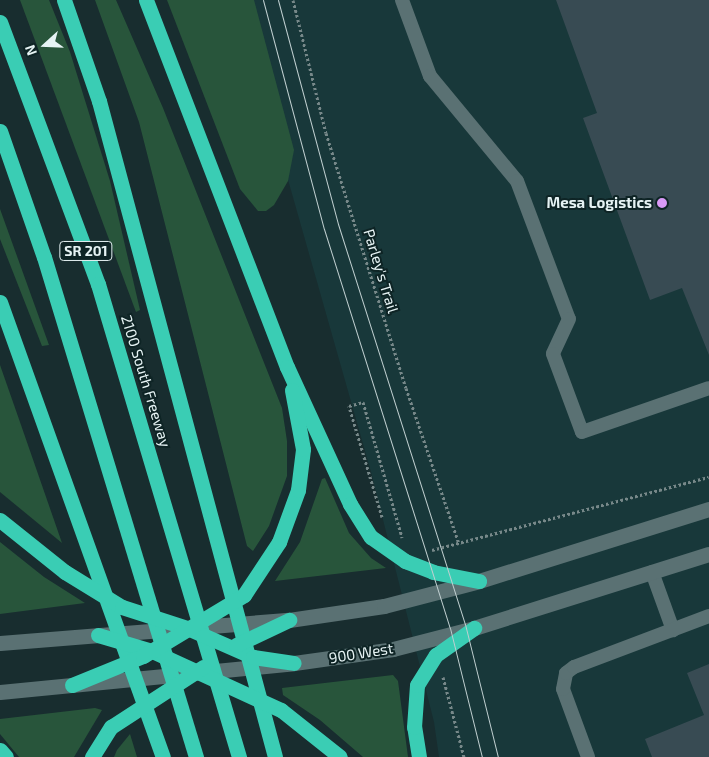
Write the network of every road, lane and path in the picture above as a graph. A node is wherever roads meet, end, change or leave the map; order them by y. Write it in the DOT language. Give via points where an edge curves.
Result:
graph roads {
  1 [pos="64,0"];
  2 [pos="138,0"];
  3 [pos="146,0"];
  4 [pos="292,0"];
  5 [pos="402,0"];
  6 [pos="0,22"];
  7 [pos="163,52"];
  8 [pos="0,131"];
  9 [pos="0,302"];
  10 [pos="287,366"];
  11 [pos="709,388"];
  12 [pos="709,477"];
  13 [pos="393,505"];
  14 [pos="709,509"];
  15 [pos="0,520"];
  16 [pos="385,525"];
  17 [pos="459,544"];
  18 [pos="430,551"];
  19 [pos="709,554"];
  20 [pos="652,572"];
  21 [pos="479,581"];
  22 [pos="709,616"];
  23 [pos="289,620"];
  24 [pos="187,628"];
  25 [pos="474,628"];
  26 [pos="673,630"];
  27 [pos="98,635"];
  28 [pos="0,643"];
  29 [pos="231,647"];
  30 [pos="152,651"];
  31 [pos="294,663"];
  32 [pos="197,671"];
  33 [pos="72,685"];
  34 [pos="0,692"];
  35 [pos="455,719"];
  36 [pos="0,750"];
  37 [pos="6,757"];
  38 [pos="92,757"];
  39 [pos="163,757"];
  40 [pos="196,757"];
  41 [pos="239,757"];
  42 [pos="274,757"];
  43 [pos="340,757"];
  44 [pos="419,757"];
  45 [pos="464,757"];
  46 [pos="588,757"];
  1 -- 42 [label="highway" via="99,102"];
  2 -- 7 [label="highway"];
  3 -- 7 [label="highway"];
  4 -- 17 [label="path, Parley's Trail" via="326,133"];
  5 -- 11 [label="lane" via="430,76 517,181 569,319 553,354 582,432"];
  6 -- 41 [label="highway, 2100 South Freeway / SR 201" via="98,284"];
  7 -- 10 [label="highway"];
  8 -- 40 [label="highway, SR 201" via="44,257"];
  9 -- 39 [label="highway"];
  10 -- 21 [label="highway" via="350,504 371,537 405,561 433,572"];
  10 -- 24 [label="highway" via="302,449 298,490 285,525 278,542 244,595"];
  12 -- 17 [label="path"];
  13 -- 16 [label="path" via="363,402 349,406"];
  14 -- 21 [label="main road"];
  15 -- 24 [label="highway" via="58,566 122,608"];
  17 -- 18 [label="path"];
  19 -- 20 [label="main road, 900 West"];
  20 -- 25 [label="main road, 900 West"];
  20 -- 26 [label="lane"];
  21 -- 23 [label="main road" via="384,606"];
  22 -- 26 [label="lane"];
  23 -- 24 [label="main road"];
  23 -- 29 [label="highway"];
  24 -- 27 [label="main road"];
  24 -- 29 [label="highway"];
  24 -- 30 [label="highway"];
  25 -- 31 [label="main road, 900 West" via="393,649"];
  25 -- 44 [label="highway" via="436,655 417,685 414,727"];
  26 -- 46 [label="lane" via="566,673 564,689"];
  27 -- 28 [label="main road"];
  27 -- 30 [label="highway"];
  29 -- 31 [label="highway" via="253,657"];
  29 -- 32 [label="highway"];
  30 -- 32 [label="highway"];
  30 -- 33 [label="highway" via="114,670"];
  31 -- 32 [label="main road, 900 West"];
  32 -- 33 [label="main road, 900 West"];
  32 -- 38 [label="highway" via="111,727"];
  32 -- 43 [label="highway" via="281,710"];
  33 -- 34 [label="main road, 900 West"];
  35 -- 45 [label="path"];
  36 -- 37 [label="highway"];
}
